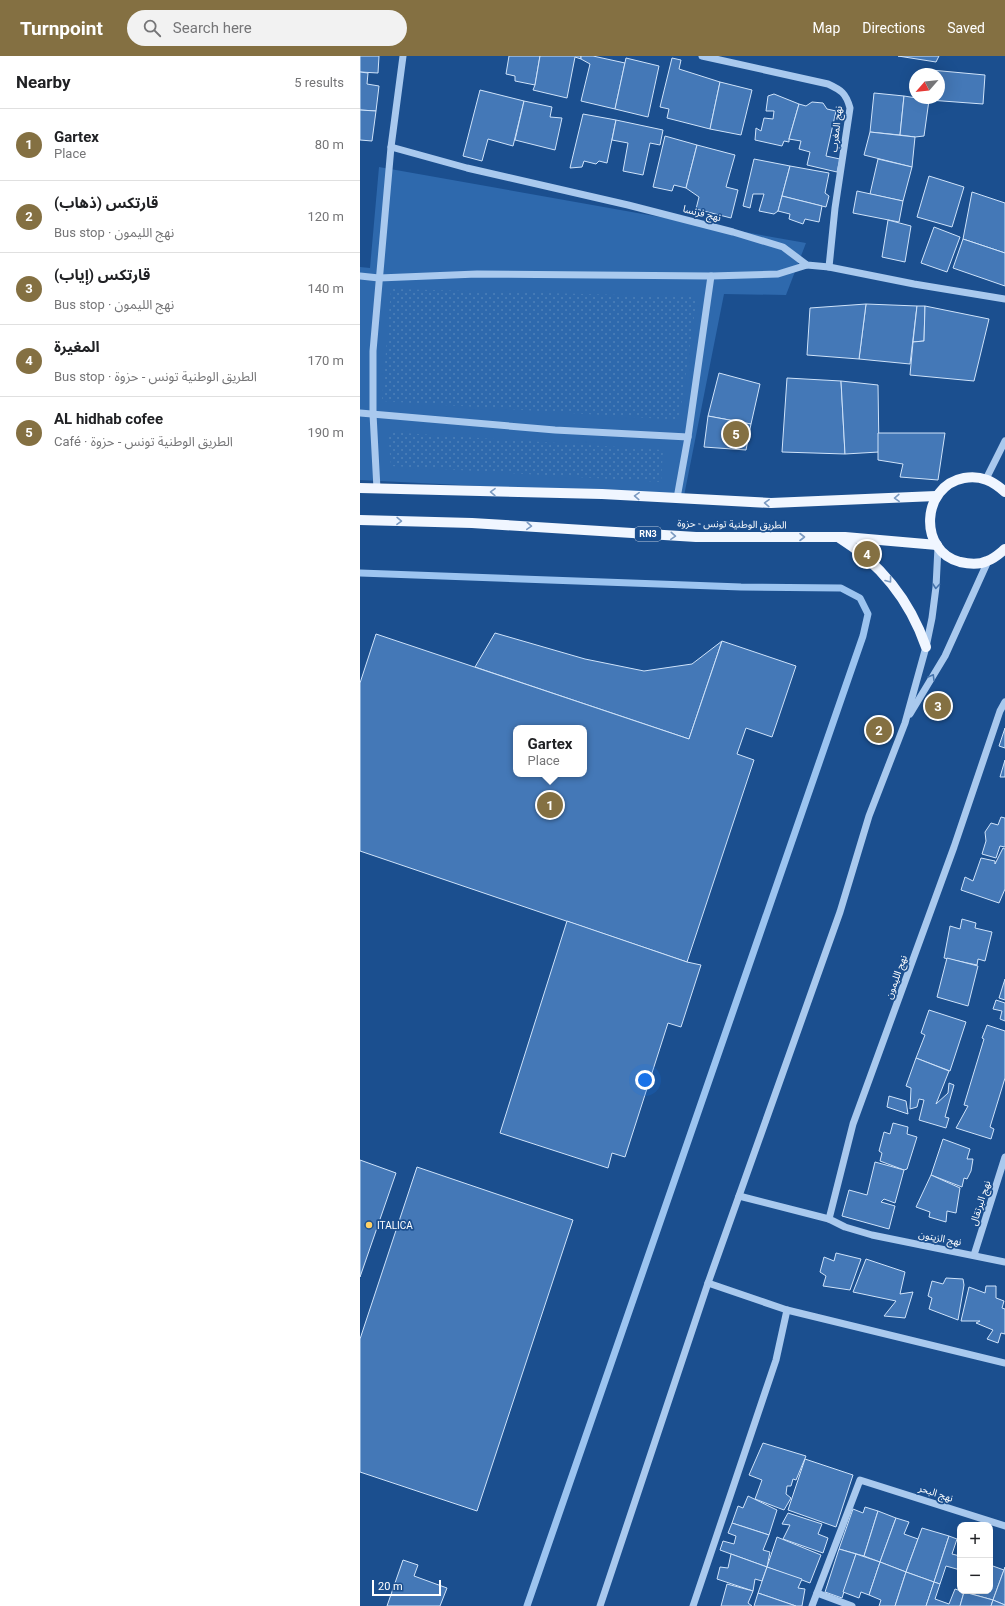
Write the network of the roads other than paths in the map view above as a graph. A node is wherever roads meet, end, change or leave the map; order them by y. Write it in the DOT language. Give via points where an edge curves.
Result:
graph roads {
  1 [pos="403,56"];
  2 [pos="702,56"];
  3 [pos="391,148"];
  4 [pos="806,265"];
  5 [pos="829,266"];
  6 [pos="360,276"];
  7 [pos="711,276"];
  8 [pos="379,278"];
  9 [pos="1005,299"];
  10 [pos="360,413"];
  11 [pos="372,414"];
  12 [pos="688,437"];
  13 [pos="1005,441"];
  14 [pos="986,479"];
  15 [pos="360,488"];
  16 [pos="377,488"];
  17 [pos="1005,492"];
  18 [pos="936,496"];
  19 [pos="678,498"];
  20 [pos="360,520"];
  21 [pos="838,537"];
  22 [pos="938,546"];
  23 [pos="1005,549"];
  24 [pos="988,561"];
  25 [pos="926,647"];
  26 [pos="1005,702"];
  27 [pos="904,723"];
  28 [pos="1005,1157"];
  29 [pos="739,1196"];
  30 [pos="828,1219"];
  31 [pos="974,1255"];
  32 [pos="1005,1262"];
  33 [pos="708,1283"];
  34 [pos="787,1310"];
  35 [pos="1005,1363"];
  36 [pos="1005,1526"];
  37 [pos="817,1593"];
  38 [pos="600,1606"];
  39 [pos="693,1606"];
  40 [pos="812,1606"];
  41 [pos="852,1606"];
  1 -- 3 [label="street"];
  2 -- 5 [label="street, نهج المغرب" via="828,84 847,97 850,108"];
  3 -- 4 [label="street, نهج فرنسا" via="733,232 783,247"];
  3 -- 8 [label="street"];
  4 -- 5 [label="street"];
  4 -- 7 [label="street" via="778,274"];
  5 -- 9 [label="street" via="914,284"];
  6 -- 8 [label="street"];
  7 -- 8 [label="street" via="477,274"];
  7 -- 12 [label="street"];
  8 -- 11 [label="street" via="373,351"];
  10 -- 11 [label="street"];
  11 -- 12 [label="street" via="555,430"];
  11 -- 16 [label="street"];
  12 -- 19 [label="street"];
  13 -- 14 [label="street"];
  14 -- 17 [label="main road"];
  14 -- 18 [label="main road" via="958,479"];
  15 -- 16 [label="main road"];
  19 -- 16 [label="main road, one-way"];
  18 -- 19 [label="main road, one-way" via="770,503"];
  18 -- 22 [label="main road" via="929,521 931,534"];
  20 -- 21 [label="main road, الطريق الوطنية تونس - حزوة / RN3, one-way" via="472,522 696,537"];
  21 -- 22 [label="main road, الطريق الوطنية تونس - حزوة / RN3"];
  21 -- 25 [label="main road, one-way" via="882,572 904,600"];
  22 -- 24 [label="main road" via="956,561 977,564"];
  22 -- 25 [label="street, one-way" via="936,588"];
  23 -- 24 [label="main road"];
  27 -- 24 [label="street, one-way" via="945,656"];
  25 -- 27 [label="street"];
  26 -- 30 [label="street, نهج الليمون" via="853,1124"];
  27 -- 29 [label="street" via="869,816 840,912"];
  28 -- 31 [label="street, نهج البرتقال"];
  29 -- 30 [label="street"];
  29 -- 33 [label="street"];
  30 -- 31 [label="street, نهج الزيتون" via="872,1235"];
  31 -- 32 [label="street, نهج الزيتون"];
  33 -- 34 [label="street"];
  33 -- 38 [label="street"];
  34 -- 35 [label="street"];
  34 -- 39 [label="street" via="774,1367"];
  36 -- 37 [label="street, نهج البحر" via="860,1480"];
  37 -- 40 [label="street"];
  37 -- 41 [label="street"];
}
